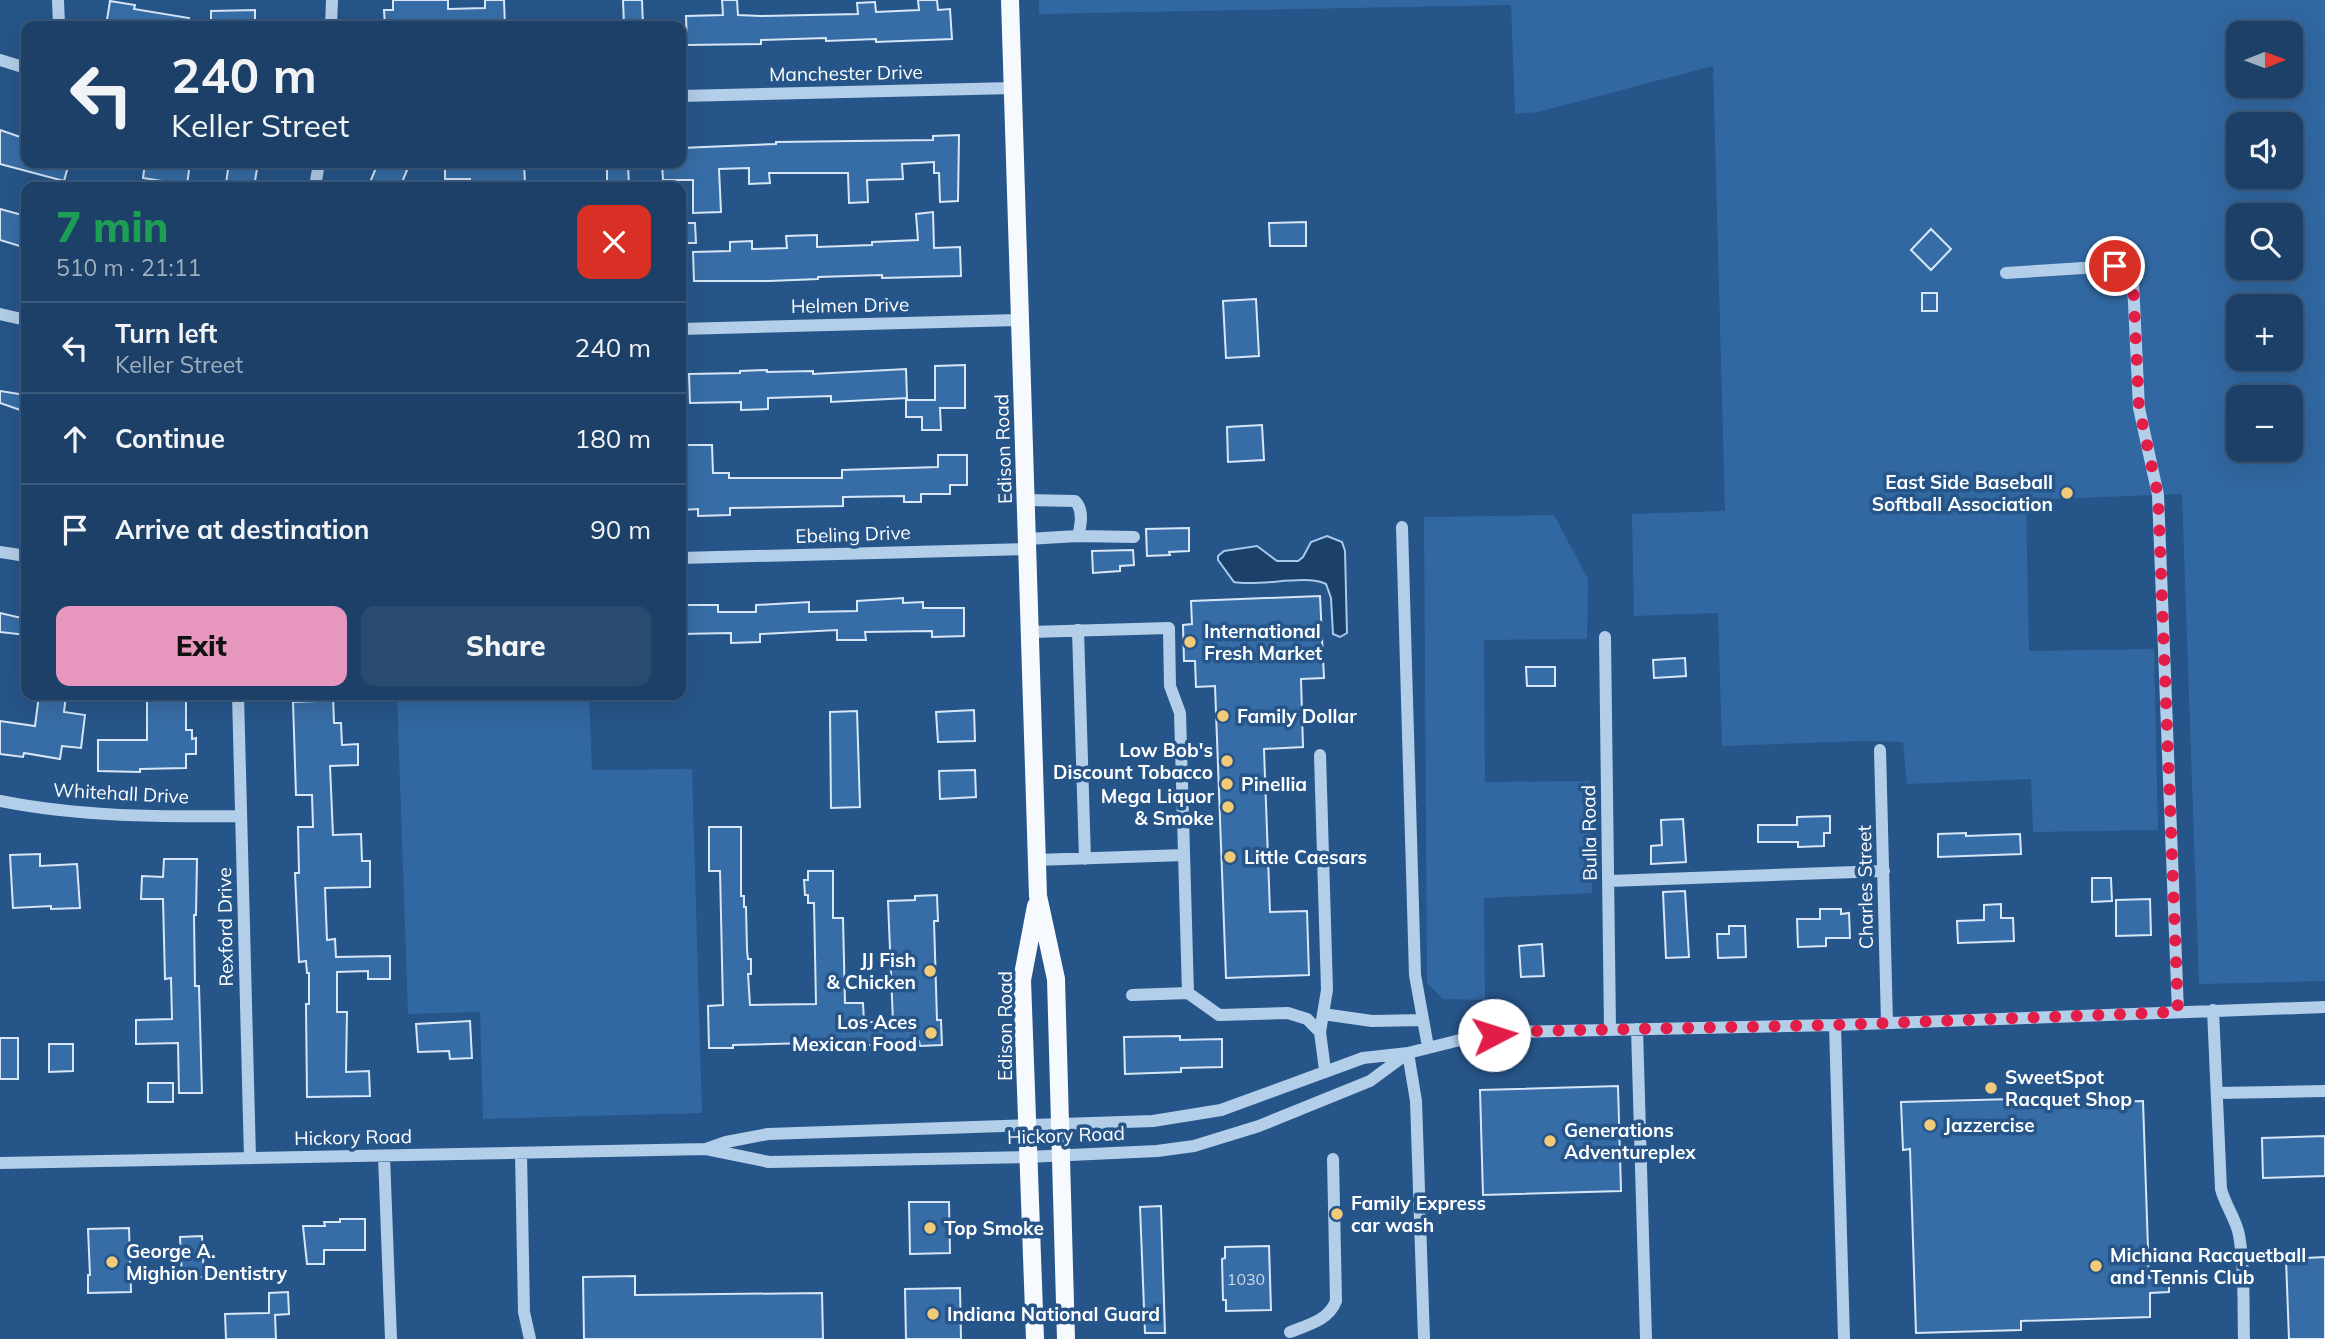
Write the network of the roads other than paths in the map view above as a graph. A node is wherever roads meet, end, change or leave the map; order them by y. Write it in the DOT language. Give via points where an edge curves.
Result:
graph roads {
  1 [pos="58,0"];
  2 [pos="332,0"];
  3 [pos="1010,0"];
  4 [pos="59,21"];
  5 [pos="331,21"];
  6 [pos="0,60"];
  7 [pos="21,66"];
  8 [pos="1013,88"];
  9 [pos="686,96"];
  10 [pos="2006,273"];
  11 [pos="0,314"];
  12 [pos="21,319"];
  13 [pos="1020,320"];
  14 [pos="686,329"];
  15 [pos="1026,500"];
  16 [pos="1402,527"];
  17 [pos="1078,536"];
  18 [pos="1134,537"];
  19 [pos="1027,544"];
  20 [pos="0,552"];
  21 [pos="21,555"];
  22 [pos="686,558"];
  23 [pos="1078,631"];
  24 [pos="1030,632"];
  25 [pos="1605,637"];
  26 [pos="238,700"];
  27 [pos="1880,750"];
  28 [pos="1320,755"];
  29 [pos="0,801"];
  30 [pos="242,816"];
  31 [pos="1184,855"];
  32 [pos="1085,859"];
  33 [pos="1036,860"];
  34 [pos="1884,871"];
  35 [pos="1610,881"];
  36 [pos="1038,896"];
  37 [pos="1188,993"];
  38 [pos="1132,995"];
  39 [pos="2325,1007"];
  40 [pos="2213,1010"];
  41 [pos="2178,1012"];
  42 [pos="1323,1014"];
  43 [pos="1423,1020"];
  44 [pos="1887,1023"];
  45 [pos="1835,1025"];
  46 [pos="1637,1028"];
  47 [pos="1610,1029"];
  48 [pos="1320,1032"];
  49 [pos="1428,1047"];
  50 [pos="1408,1053"];
  51 [pos="1325,1070"];
  52 [pos="2325,1091"];
  53 [pos="2217,1093"];
  54 [pos="1061,1125"];
  55 [pos="1027,1126"];
  56 [pos="706,1149"];
  57 [pos="522,1153"];
  58 [pos="1062,1155"];
  59 [pos="384,1156"];
  60 [pos="1027,1157"];
  61 [pos="250,1158"];
  62 [pos="1332,1159"];
  63 [pos="0,1163"];
  64 [pos="1290,1332"];
  65 [pos="391,1339"];
  66 [pos="530,1339"];
  67 [pos="1035,1339"];
  68 [pos="1066,1339"];
  69 [pos="1424,1339"];
  70 [pos="1646,1339"];
  71 [pos="1844,1339"];
  72 [pos="2244,1339"];
  1 -- 4 [label="street"];
  2 -- 5 [label="street"];
  3 -- 8 [label="main road, Edison Road"];
  6 -- 7 [label="street"];
  8 -- 9 [label="street, Manchester Drive"];
  8 -- 13 [label="main road, Edison Road"];
  10 -- 41 [label="street" via="2115,266 2125,269 2133,282 2139,408 2158,495"];
  11 -- 12 [label="street"];
  13 -- 14 [label="street, Helmen Drive"];
  13 -- 15 [label="main road, Edison Road"];
  15 -- 17 [label="street" via="1075,501 1080,506"];
  15 -- 19 [label="main road, Edison Road"];
  16 -- 43 [label="street" via="1415,975"];
  17 -- 18 [label="street, Ebeling Drive"];
  17 -- 19 [label="street, Ebeling Drive"];
  19 -- 22 [label="street, Ebeling Drive"];
  19 -- 24 [label="main road, Edison Road"];
  20 -- 21 [label="street"];
  23 -- 24 [label="street"];
  23 -- 31 [label="street" via="1169,628 1170,685 1180,713"];
  23 -- 32 [label="street"];
  24 -- 33 [label="main road, Edison Road"];
  25 -- 35 [label="street, Bulla Road"];
  26 -- 30 [label="street, Rexford Drive"];
  27 -- 34 [label="street, Charles Street"];
  28 -- 42 [label="street" via="1327,990"];
  29 -- 30 [label="street, Whitehall Drive" via="116,816"];
  30 -- 61 [label="street, Rexford Drive"];
  31 -- 32 [label="street"];
  31 -- 37 [label="street"];
  32 -- 33 [label="street"];
  33 -- 36 [label="main road, Edison Road"];
  34 -- 35 [label="street"];
  34 -- 44 [label="street, Charles Street"];
  35 -- 47 [label="street, Bulla Road"];
  36 -- 54 [label="main road, Edison Road" via="1056,979"];
  36 -- 55 [label="main road, Edison Road" via="1022,980"];
  37 -- 38 [label="street"];
  37 -- 48 [label="street" via="1216,1014 1288,1013 1307,1020"];
  39 -- 40 [label="street, Hickory Road"];
  40 -- 41 [label="street, Hickory Road"];
  40 -- 53 [label="street"];
  41 -- 44 [label="street, Hickory Road"];
  42 -- 43 [label="street" via="1373,1021"];
  42 -- 48 [label="street"];
  43 -- 49 [label="street"];
  44 -- 45 [label="street, Hickory Road"];
  45 -- 46 [label="street, Hickory Road"];
  45 -- 71 [label="street"];
  46 -- 47 [label="street, Hickory Road"];
  46 -- 70 [label="street"];
  47 -- 49 [label="street, Hickory Road" via="1516,1032"];
  48 -- 51 [label="street"];
  49 -- 50 [label="street, Hickory Road"];
  50 -- 51 [label="street, Hickory Road" via="1363,1058"];
  50 -- 58 [label="street, Hickory Road" via="1370,1081 1226,1138 1157,1151"];
  50 -- 69 [label="street" via="1416,1101"];
  51 -- 54 [label="street, Hickory Road" via="1221,1110 1153,1121"];
  52 -- 53 [label="street"];
  53 -- 72 [label="street" via="2221,1189 2239,1231 2242,1256"];
  54 -- 55 [label="street, Hickory Road"];
  54 -- 58 [label="main road, Edison Road"];
  55 -- 56 [label="street, Hickory Road" via="768,1134"];
  55 -- 60 [label="main road, Edison Road"];
  56 -- 57 [label="street, Hickory Road"];
  56 -- 60 [label="street, Hickory Road" via="769,1162"];
  57 -- 59 [label="street, Hickory Road"];
  57 -- 66 [label="street" via="524,1312"];
  58 -- 60 [label="street, Hickory Road"];
  58 -- 68 [label="main road, Edison Road"];
  59 -- 61 [label="street, Hickory Road"];
  59 -- 65 [label="street"];
  60 -- 67 [label="main road, Edison Road"];
  61 -- 63 [label="street, Hickory Road"];
  62 -- 64 [label="street" via="1336,1301 1328,1315"];
}
